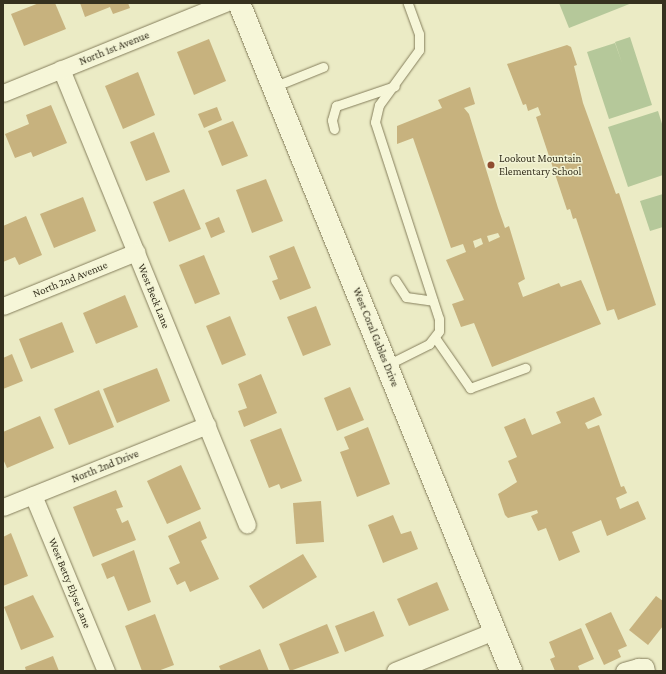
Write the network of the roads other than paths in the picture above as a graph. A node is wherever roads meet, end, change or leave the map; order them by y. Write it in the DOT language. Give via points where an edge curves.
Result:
graph roads {
  1 [pos="225,3"];
  2 [pos="239,3"];
  3 [pos="408,3"];
  4 [pos="323,67"];
  5 [pos="61,69"];
  6 [pos="395,86"];
  7 [pos="273,87"];
  8 [pos="3,93"];
  9 [pos="334,129"];
  10 [pos="136,252"];
  11 [pos="395,280"];
  12 [pos="433,301"];
  13 [pos="3,306"];
  14 [pos="436,339"];
  15 [pos="387,365"];
  16 [pos="526,368"];
  17 [pos="207,425"];
  18 [pos="33,495"];
  19 [pos="3,507"];
  20 [pos="247,524"];
  21 [pos="494,631"];
  22 [pos="106,671"];
  23 [pos="395,671"];
  24 [pos="511,671"];
  25 [pos="624,671"];
  26 [pos="646,671"];
  1 -- 5 [label="street, North 1st Avenue"];
  2 -- 7 [label="street, West Coral Gables Drive"];
  3 -- 6 [label="lane" via="419,34 419,50"];
  4 -- 7 [label="lane"];
  5 -- 8 [label="street, North 1st Avenue"];
  5 -- 10 [label="street, West Beck Lane"];
  6 -- 9 [label="lane" via="336,106 332,120"];
  6 -- 12 [label="lane" via="379,105 375,122"];
  7 -- 15 [label="street, West Coral Gables Drive"];
  10 -- 13 [label="street, North 2nd Avenue"];
  10 -- 17 [label="street, West Beck Lane"];
  11 -- 12 [label="lane" via="406,297"];
  12 -- 14 [label="lane" via="439,318"];
  14 -- 15 [label="lane"];
  14 -- 16 [label="lane" via="470,388"];
  15 -- 21 [label="street, West Coral Gables Drive"];
  17 -- 18 [label="street, North 2nd Drive"];
  17 -- 20 [label="street, West Beck Lane"];
  18 -- 19 [label="street, North 2nd Drive"];
  18 -- 22 [label="street, West Betty Elyse Lane"];
  21 -- 23 [label="street"];
  21 -- 24 [label="street, West Coral Gables Drive"];
  25 -- 26 [label="street" via="638,667"];
}
